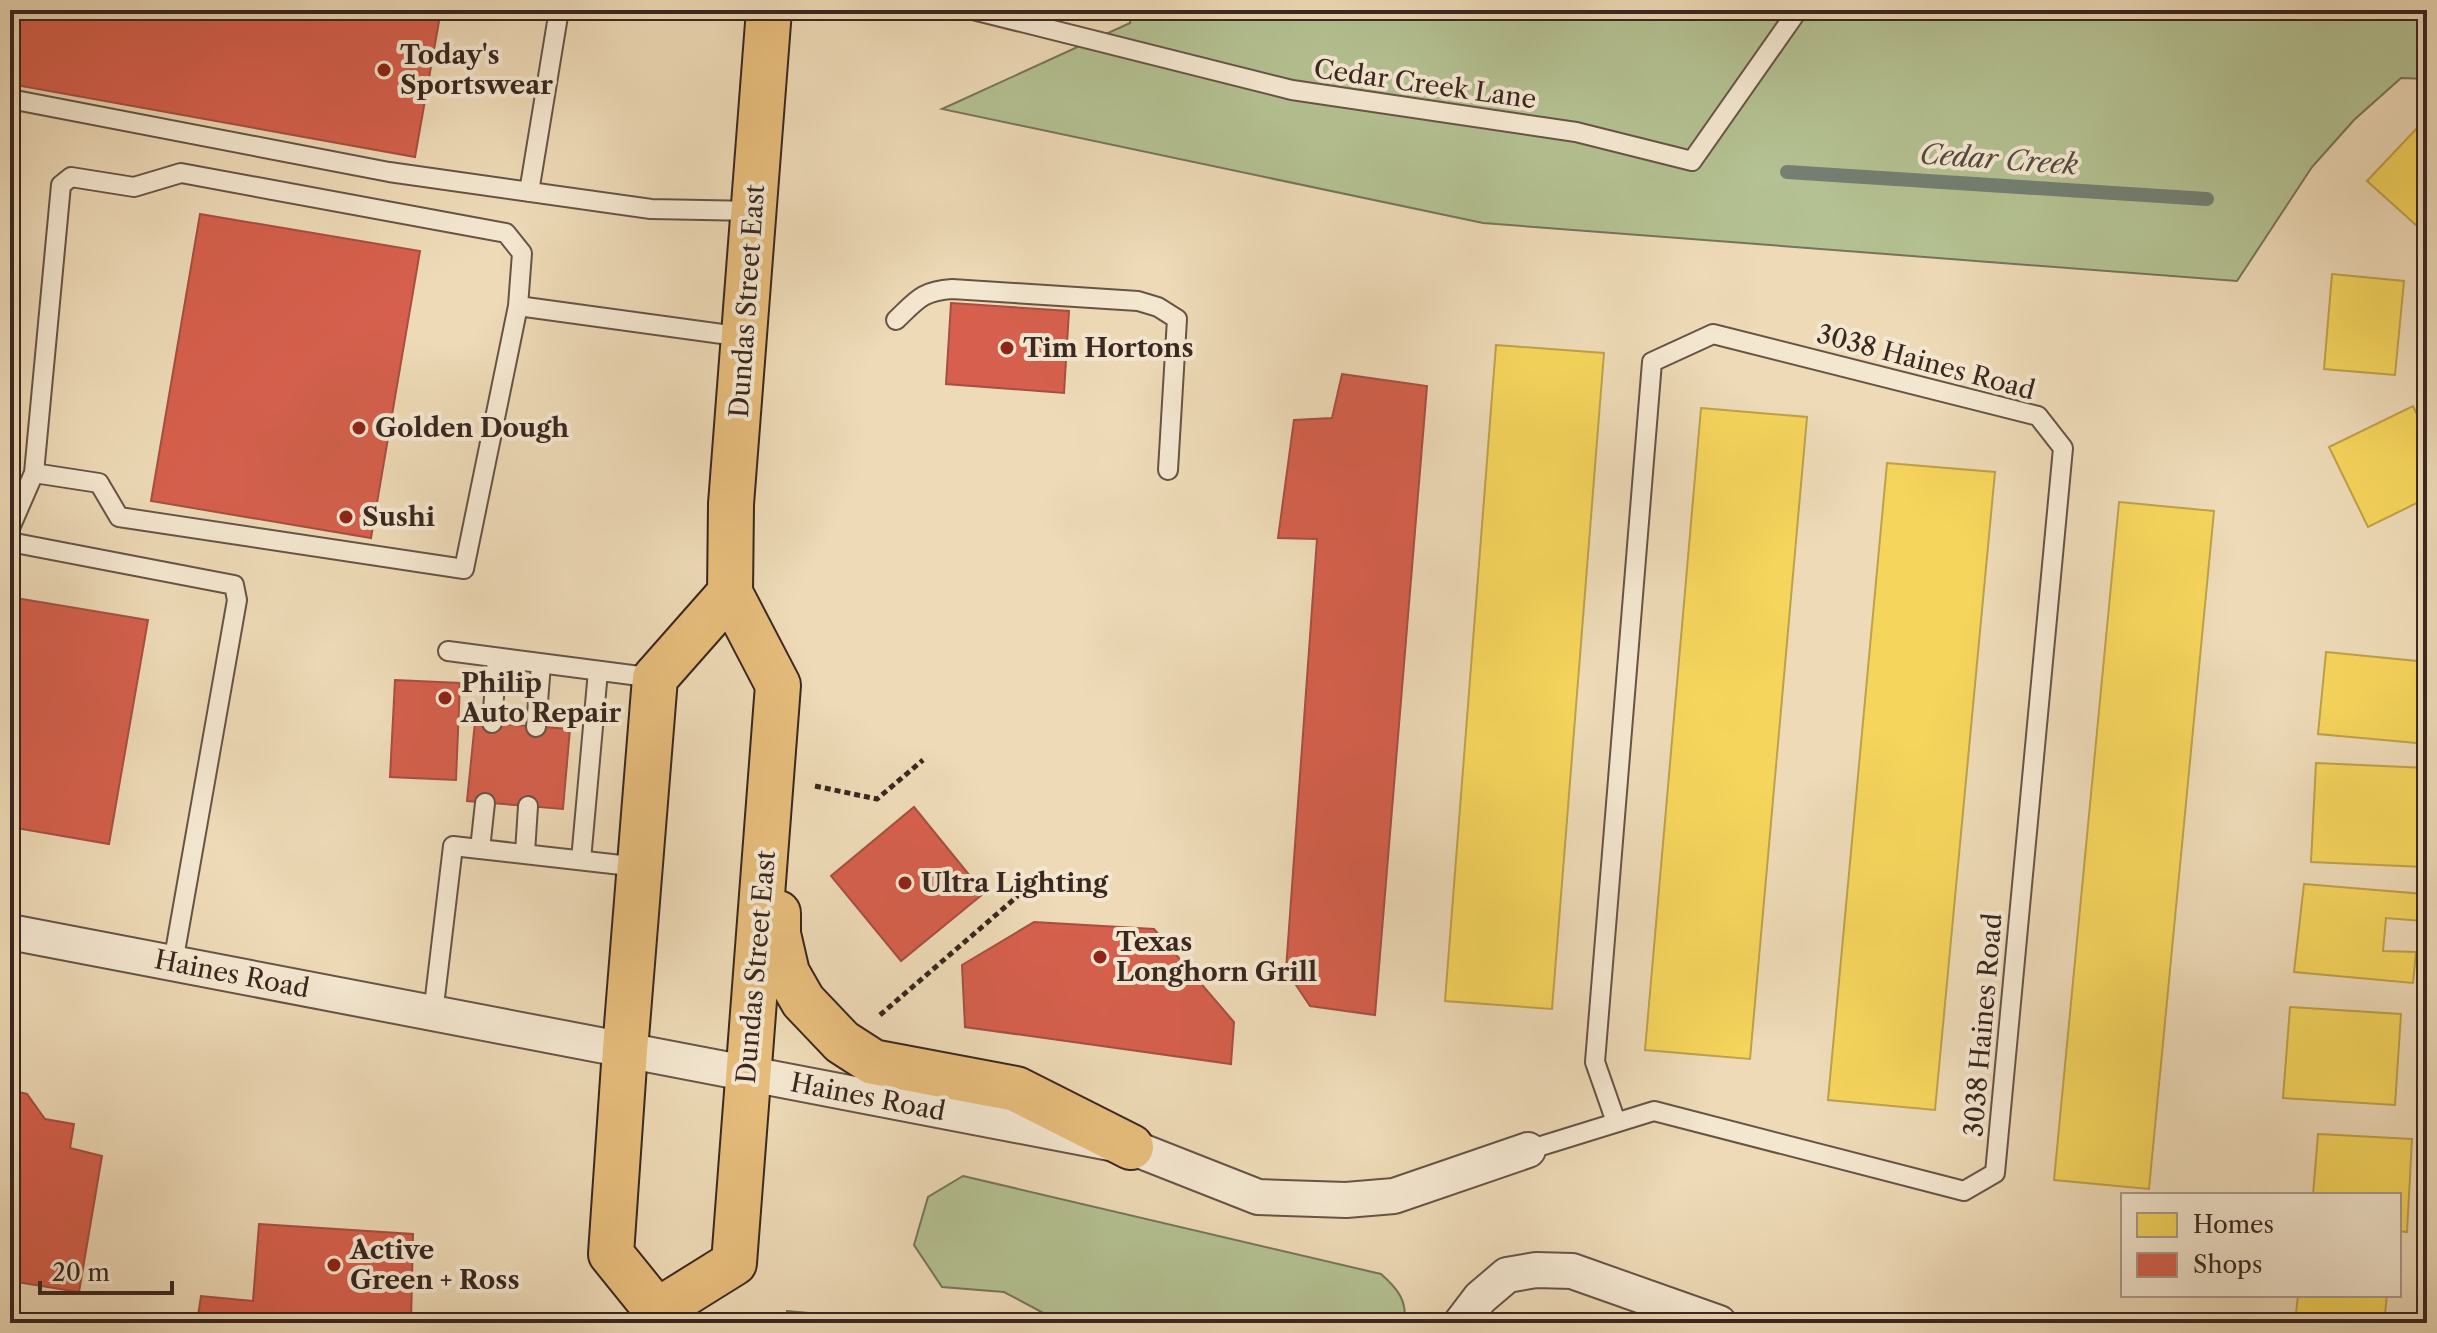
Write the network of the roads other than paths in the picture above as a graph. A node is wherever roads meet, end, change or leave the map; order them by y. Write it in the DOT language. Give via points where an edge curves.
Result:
graph roads {
  1 [pos="559,10"];
  2 [pos="769,10"];
  3 [pos="973,10"];
  4 [pos="1798,10"];
  5 [pos="10,99"];
  6 [pos="529,192"];
  7 [pos="754,211"];
  8 [pos="518,306"];
  9 [pos="896,320"];
  10 [pos="744,337"];
  11 [pos="1168,470"];
  12 [pos="34,473"];
  13 [pos="10,528"];
  14 [pos="10,542"];
  15 [pos="730,593"];
  16 [pos="448,651"];
  17 [pos="497,658"];
  18 [pos="541,664"];
  19 [pos="598,671"];
  20 [pos="655,678"];
  21 [pos="492,723"];
  22 [pos="536,727"];
  23 [pos="485,803"];
  24 [pos="528,806"];
  25 [pos="769,823"];
  26 [pos="480,849"];
  27 [pos="525,853"];
  28 [pos="581,860"];
  29 [pos="639,867"];
  30 [pos="10,932"];
  31 [pos="173,963"];
  32 [pos="433,1014"];
  33 [pos="625,1050"];
  34 [pos="747,1074"];
  35 [pos="1616,1122"];
  36 [pos="1131,1147"];
  37 [pos="1528,1150"];
  38 [pos="657,1317"];
  39 [pos="1461,1323"];
  40 [pos="1719,1323"];
  1 -- 6 [label="lane"];
  2 -- 7 [label="main road, Dundas Street East"];
  3 -- 4 [label="lane, Cedar Creek Lane" via="1292,90 1576,132 1692,161"];
  5 -- 6 [label="lane" via="389,172"];
  6 -- 7 [label="lane" via="651,209"];
  7 -- 10 [label="main road, Dundas Street East"];
  8 -- 10 [label="lane"];
  8 -- 12 [label="lane" via="464,569 119,517 99,483"];
  8 -- 12 [label="lane" via="522,253 506,233 181,173 134,187 71,177 61,185"];
  9 -- 11 [label="lane" via="931,291 952,289 1138,301 1158,307 1177,319"];
  10 -- 15 [label="main road, Dundas Street East"];
  12 -- 13 [label="lane"];
  14 -- 31 [label="lane" via="234,585 237,600"];
  15 -- 20 [label="main road"];
  15 -- 25 [label="main road, Dundas Street East" via="778,685"];
  16 -- 17 [label="lane"];
  17 -- 18 [label="lane"];
  17 -- 21 [label="lane"];
  18 -- 19 [label="lane"];
  18 -- 22 [label="lane"];
  19 -- 20 [label="lane"];
  19 -- 28 [label="lane"];
  20 -- 29 [label="main road, Dundas Street East"];
  23 -- 26 [label="lane"];
  24 -- 27 [label="lane"];
  25 -- 34 [label="main road, Dundas Street East"];
  25 -- 36 [label="main road" via="780,843 778,934 787,973 803,1001 842,1042 873,1062 1016,1089"];
  26 -- 27 [label="lane"];
  26 -- 32 [label="lane" via="453,846"];
  27 -- 28 [label="lane"];
  28 -- 29 [label="lane"];
  29 -- 33 [label="main road, Dundas Street East"];
  30 -- 31 [label="street, Haines Road"];
  31 -- 32 [label="street, Haines Road"];
  32 -- 33 [label="street, Haines Road"];
  33 -- 34 [label="street, Haines Road"];
  33 -- 38 [label="main road, Dundas Street East" via="611,1254"];
  34 -- 36 [label="street, Haines Road"];
  34 -- 38 [label="main road, Dundas Street East" via="734,1263"];
  35 -- 35 [label="lane, 3038 Haines Road" via="1595,1062 1652,362 1713,334 2038,416 2063,448 1995,1173 1964,1191 1654,1111"];
  35 -- 37 [label="lane, 3038 Haines Road"];
  36 -- 37 [label="street, Haines Road" via="1258,1197 1346,1200 1394,1196"];
  39 -- 40 [label="street" via="1507,1275 1536,1270 1572,1271"];
}
